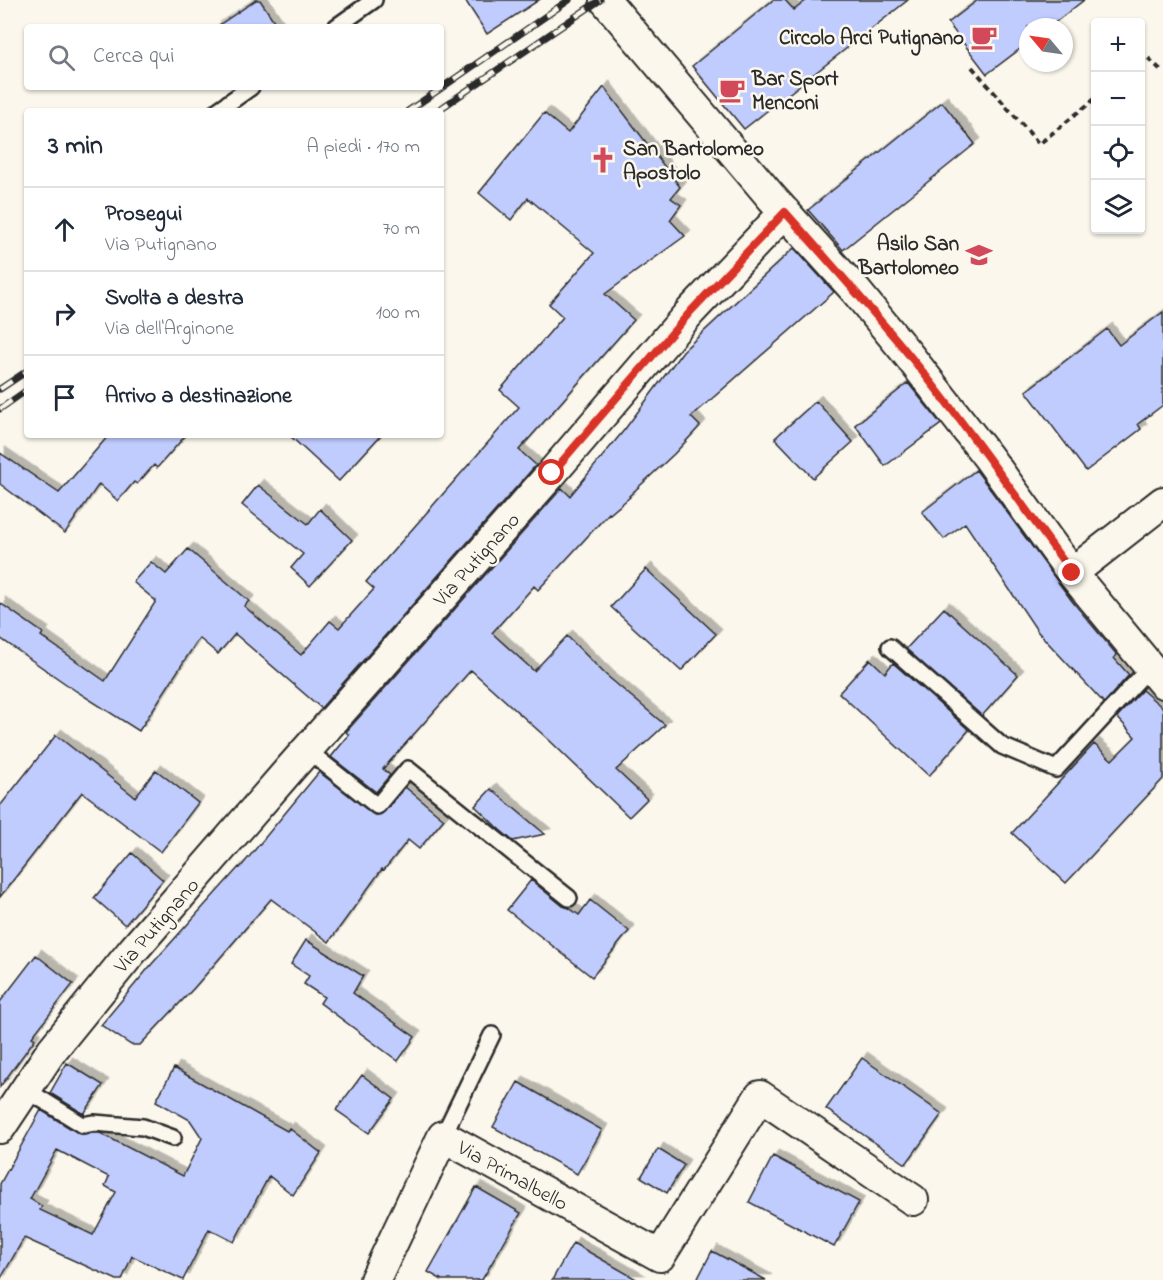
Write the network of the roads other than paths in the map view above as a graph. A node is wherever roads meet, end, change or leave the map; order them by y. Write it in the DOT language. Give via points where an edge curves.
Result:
graph roads {
  1 [pos="374,0"];
  2 [pos="605,0"];
  3 [pos="340,24"];
  4 [pos="247,90"];
  5 [pos="221,108"];
  6 [pos="785,212"];
  7 [pos="1163,502"];
  8 [pos="1072,573"];
  9 [pos="890,647"];
  10 [pos="1156,675"];
  11 [pos="307,750"];
  12 [pos="569,898"];
  13 [pos="492,1035"];
  14 [pos="25,1089"];
  15 [pos="0,1128"];
  16 [pos="443,1136"];
  17 [pos="173,1138"];
  18 [pos="913,1200"];
  19 [pos="375,1280"];
  1 -- 3 [label="lane"];
  2 -- 6 [label="street"];
  4 -- 5 [label="lane"];
  6 -- 8 [label="street" via="906,352"];
  6 -- 11 [label="street, Via Putignano" via="691,311"];
  7 -- 8 [label="street"];
  8 -- 10 [label="street"];
  9 -- 10 [label="lane" via="1002,746 1056,769"];
  11 -- 12 [label="lane" via="376,806 408,769"];
  11 -- 14 [label="street, Via Putignano" via="97,993"];
  13 -- 16 [label="lane"];
  14 -- 15 [label="street, Via Putignano"];
  14 -- 17 [label="lane" via="83,1125 143,1126"];
  16 -- 18 [label="street, Via Primalbello" via="660,1256 760,1096"];
  16 -- 19 [label="street, Via Primalbello"];
}
